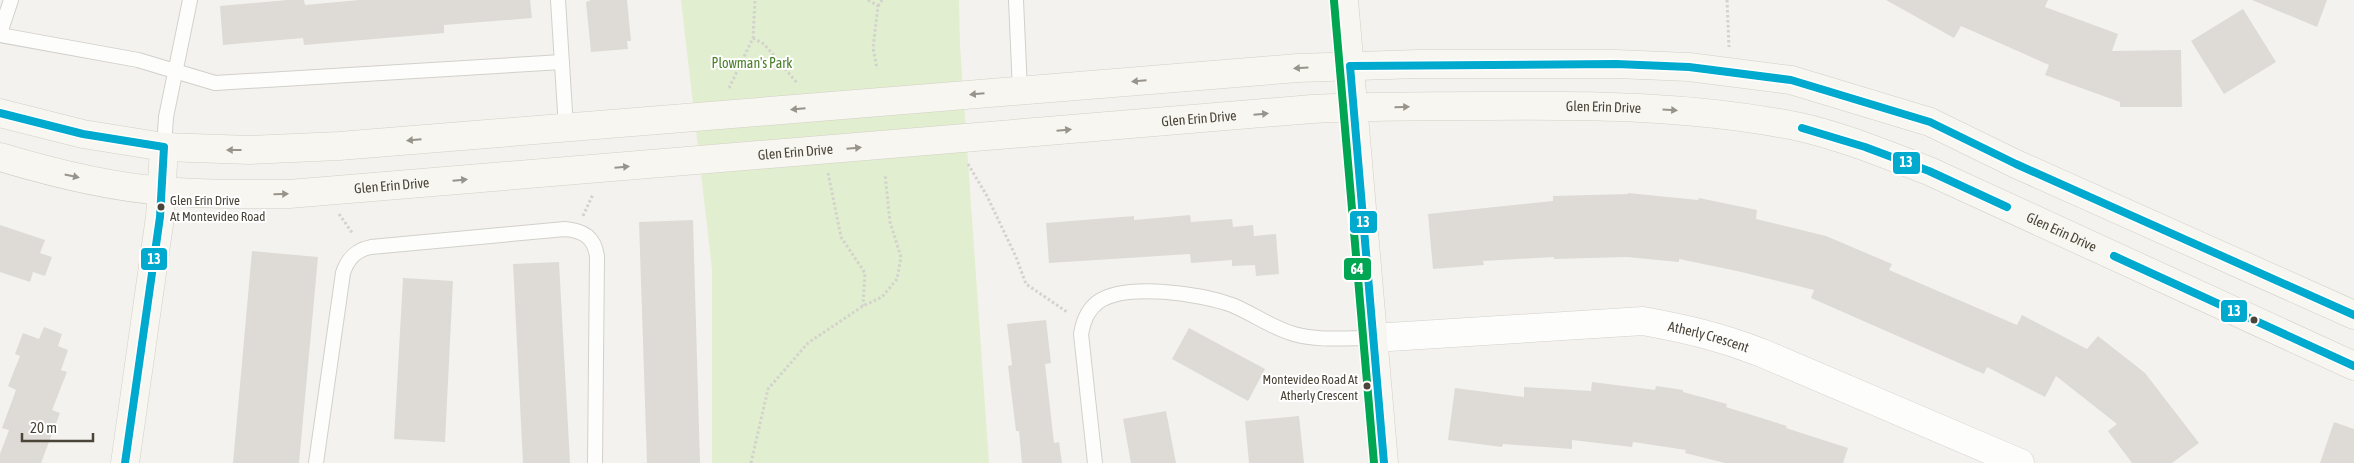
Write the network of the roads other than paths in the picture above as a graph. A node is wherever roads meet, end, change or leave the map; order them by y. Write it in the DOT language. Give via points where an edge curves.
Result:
graph roads {
  1 [pos="11,0"];
  2 [pos="190,0"];
  3 [pos="558,0"];
  4 [pos="1016,0"];
  5 [pos="1344,0"];
  6 [pos="0,34"];
  7 [pos="562,62"];
  8 [pos="1350,66"];
  9 [pos="175,71"];
  10 [pos="1020,91"];
  11 [pos="1354,107"];
  12 [pos="0,113"];
  13 [pos="566,128"];
  14 [pos="164,147"];
  15 [pos="0,157"];
  16 [pos="162,191"];
  17 [pos="2354,316"];
  18 [pos="1373,338"];
  19 [pos="2354,366"];
  20 [pos="124,463"];
  21 [pos="316,463"];
  22 [pos="595,463"];
  23 [pos="1095,463"];
  24 [pos="1384,463"];
  25 [pos="2020,463"];
  1 -- 6 [label="lane"];
  2 -- 9 [label="lane"];
  3 -- 7 [label="lane"];
  4 -- 10 [label="lane"];
  5 -- 8 [label="street"];
  6 -- 9 [label="lane" via="138,60"];
  7 -- 9 [label="lane" via="215,83"];
  7 -- 13 [label="lane"];
  8 -- 10 [label="street, one-way"];
  8 -- 11 [label="street"];
  8 -- 17 [label="street" via="1616,64 1689,67 1791,80 1930,122"];
  9 -- 14 [label="lane"];
  10 -- 13 [label="street, one-way"];
  16 -- 11 [label="street, Glen Erin Drive, one-way" via="211,194 323,191"];
  11 -- 18 [label="street"];
  11 -- 19 [label="street, Glen Erin Drive, one-way" via="1549,105 1623,108 1746,117 1802,128 1929,171"];
  12 -- 14 [label="street" via="83,134"];
  13 -- 14 [label="street, one-way" via="329,147 250,150"];
  14 -- 16 [label="street"];
  15 -- 16 [label="street, Glen Erin Drive, one-way" via="99,182"];
  16 -- 20 [label="street"];
  18 -- 23 [label="lane" via="1291,334 1230,305 1177,292 1106,297 1097,302 1083,321 1081,348"];
  18 -- 24 [label="street"];
  18 -- 25 [label="street, Atherly Crescent" via="1643,321 1686,329 1720,337 1762,353"];
  21 -- 22 [label="lane" via="343,273 349,260 363,249 566,229 577,230 590,238 597,256"];
}
